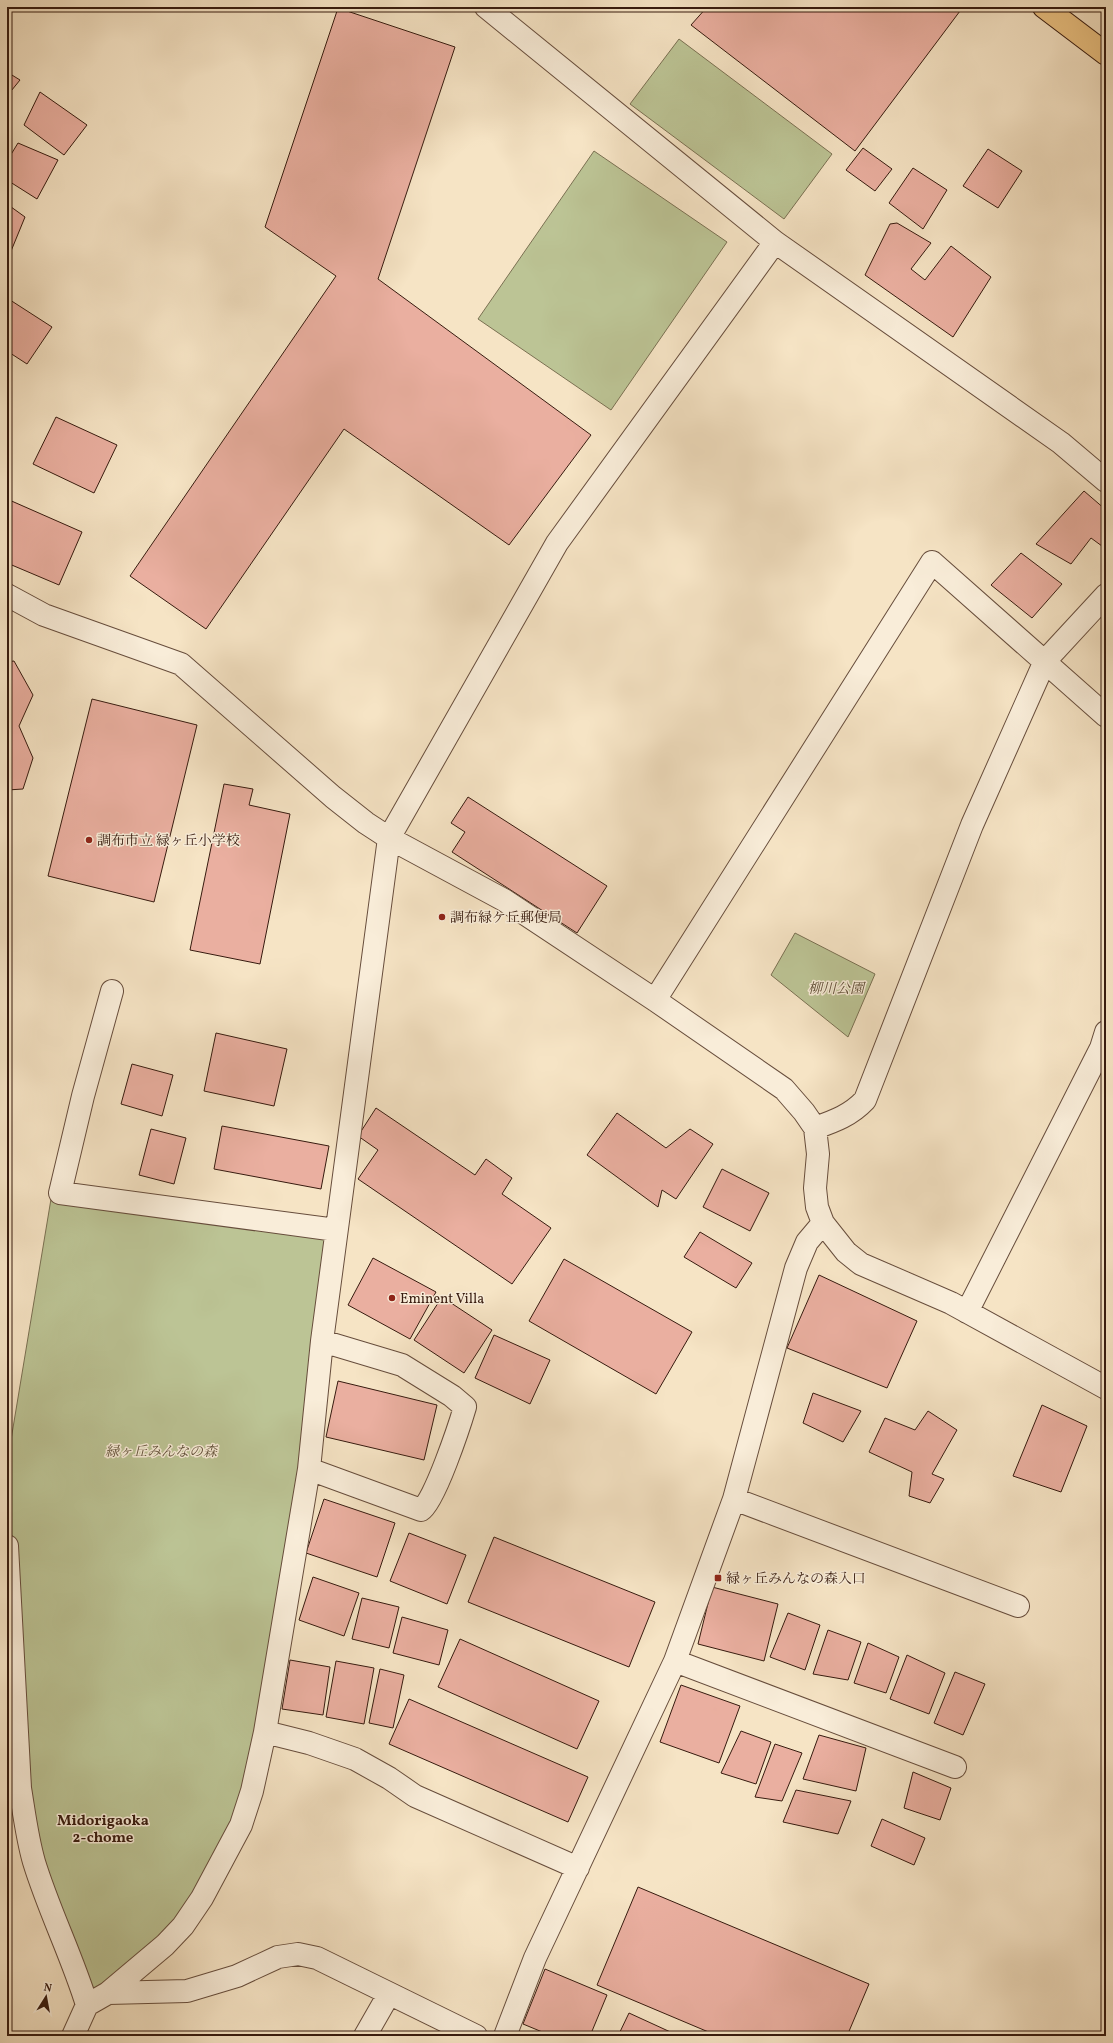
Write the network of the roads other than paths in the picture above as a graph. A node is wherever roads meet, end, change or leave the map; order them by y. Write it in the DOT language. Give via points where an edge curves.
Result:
graph roads {
  1 [pos="486,7"];
  2 [pos="1044,7"];
  3 [pos="1106,54"];
  4 [pos="775,242"];
  5 [pos="1106,481"];
  6 [pos="7,595"];
  7 [pos="1106,595"];
  8 [pos="1045,661"];
  9 [pos="1106,716"];
  10 [pos="389,838"];
  11 [pos="112,991"];
  12 [pos="655,1000"];
  13 [pos="1106,1032"];
  14 [pos="815,1128"];
  15 [pos="823,1223"];
  16 [pos="336,1230"];
  17 [pos="967,1312"];
  18 [pos="322,1341"];
  19 [pos="1106,1388"];
  20 [pos="309,1469"];
  21 [pos="734,1499"];
  22 [pos="7,1546"];
  23 [pos="1018,1606"];
  24 [pos="675,1661"];
  25 [pos="265,1732"];
  26 [pos="955,1767"];
  27 [pos="578,1868"];
  28 [pos="108,1993"];
  29 [pos="389,1994"];
  30 [pos="88,2004"];
  31 [pos="73,2036"];
  32 [pos="365,2036"];
  33 [pos="476,2036"];
  34 [pos="505,2036"];
  1 -- 4 [label="street"];
  2 -- 3 [label="main road"];
  4 -- 5 [label="street" via="1061,443"];
  4 -- 10 [label="street" via="557,543"];
  6 -- 10 [label="street" via="44,615 181,664 333,797"];
  7 -- 8 [label="street"];
  8 -- 9 [label="street"];
  8 -- 12 [label="street" via="932,562"];
  8 -- 14 [label="street" via="972,825 865,1100 855,1111 843,1118"];
  10 -- 12 [label="street" via="504,900"];
  10 -- 16 [label="street"];
  11 -- 16 [label="street" via="60,1193"];
  12 -- 14 [label="street" via="784,1089"];
  13 -- 17 [label="street"];
  14 -- 15 [label="street" via="818,1154 817,1207"];
  15 -- 17 [label="street" via="846,1252 861,1264"];
  15 -- 21 [label="street" via="807,1242 796,1268"];
  16 -- 18 [label="street"];
  17 -- 19 [label="street"];
  18 -- 20 [label="street"];
  18 -- 20 [label="street" via="402,1365 465,1407 437,1483 425,1508 421,1510"];
  20 -- 25 [label="street"];
  21 -- 23 [label="street"];
  21 -- 24 [label="street"];
  22 -- 30 [label="street" via="20,1788 25,1818 34,1862"];
  24 -- 26 [label="street"];
  24 -- 27 [label="street"];
  25 -- 27 [label="street" via="309,1743 355,1759 416,1796"];
  25 -- 28 [label="street" via="252,1791 241,1825 202,1898 165,1945"];
  27 -- 34 [label="street" via="535,1958"];
  28 -- 29 [label="street" via="187,1991 237,1976 278,1958 298,1954 317,1958"];
  28 -- 30 [label="street"];
  29 -- 32 [label="street"];
  29 -- 33 [label="street"];
  30 -- 31 [label="street"];
}
